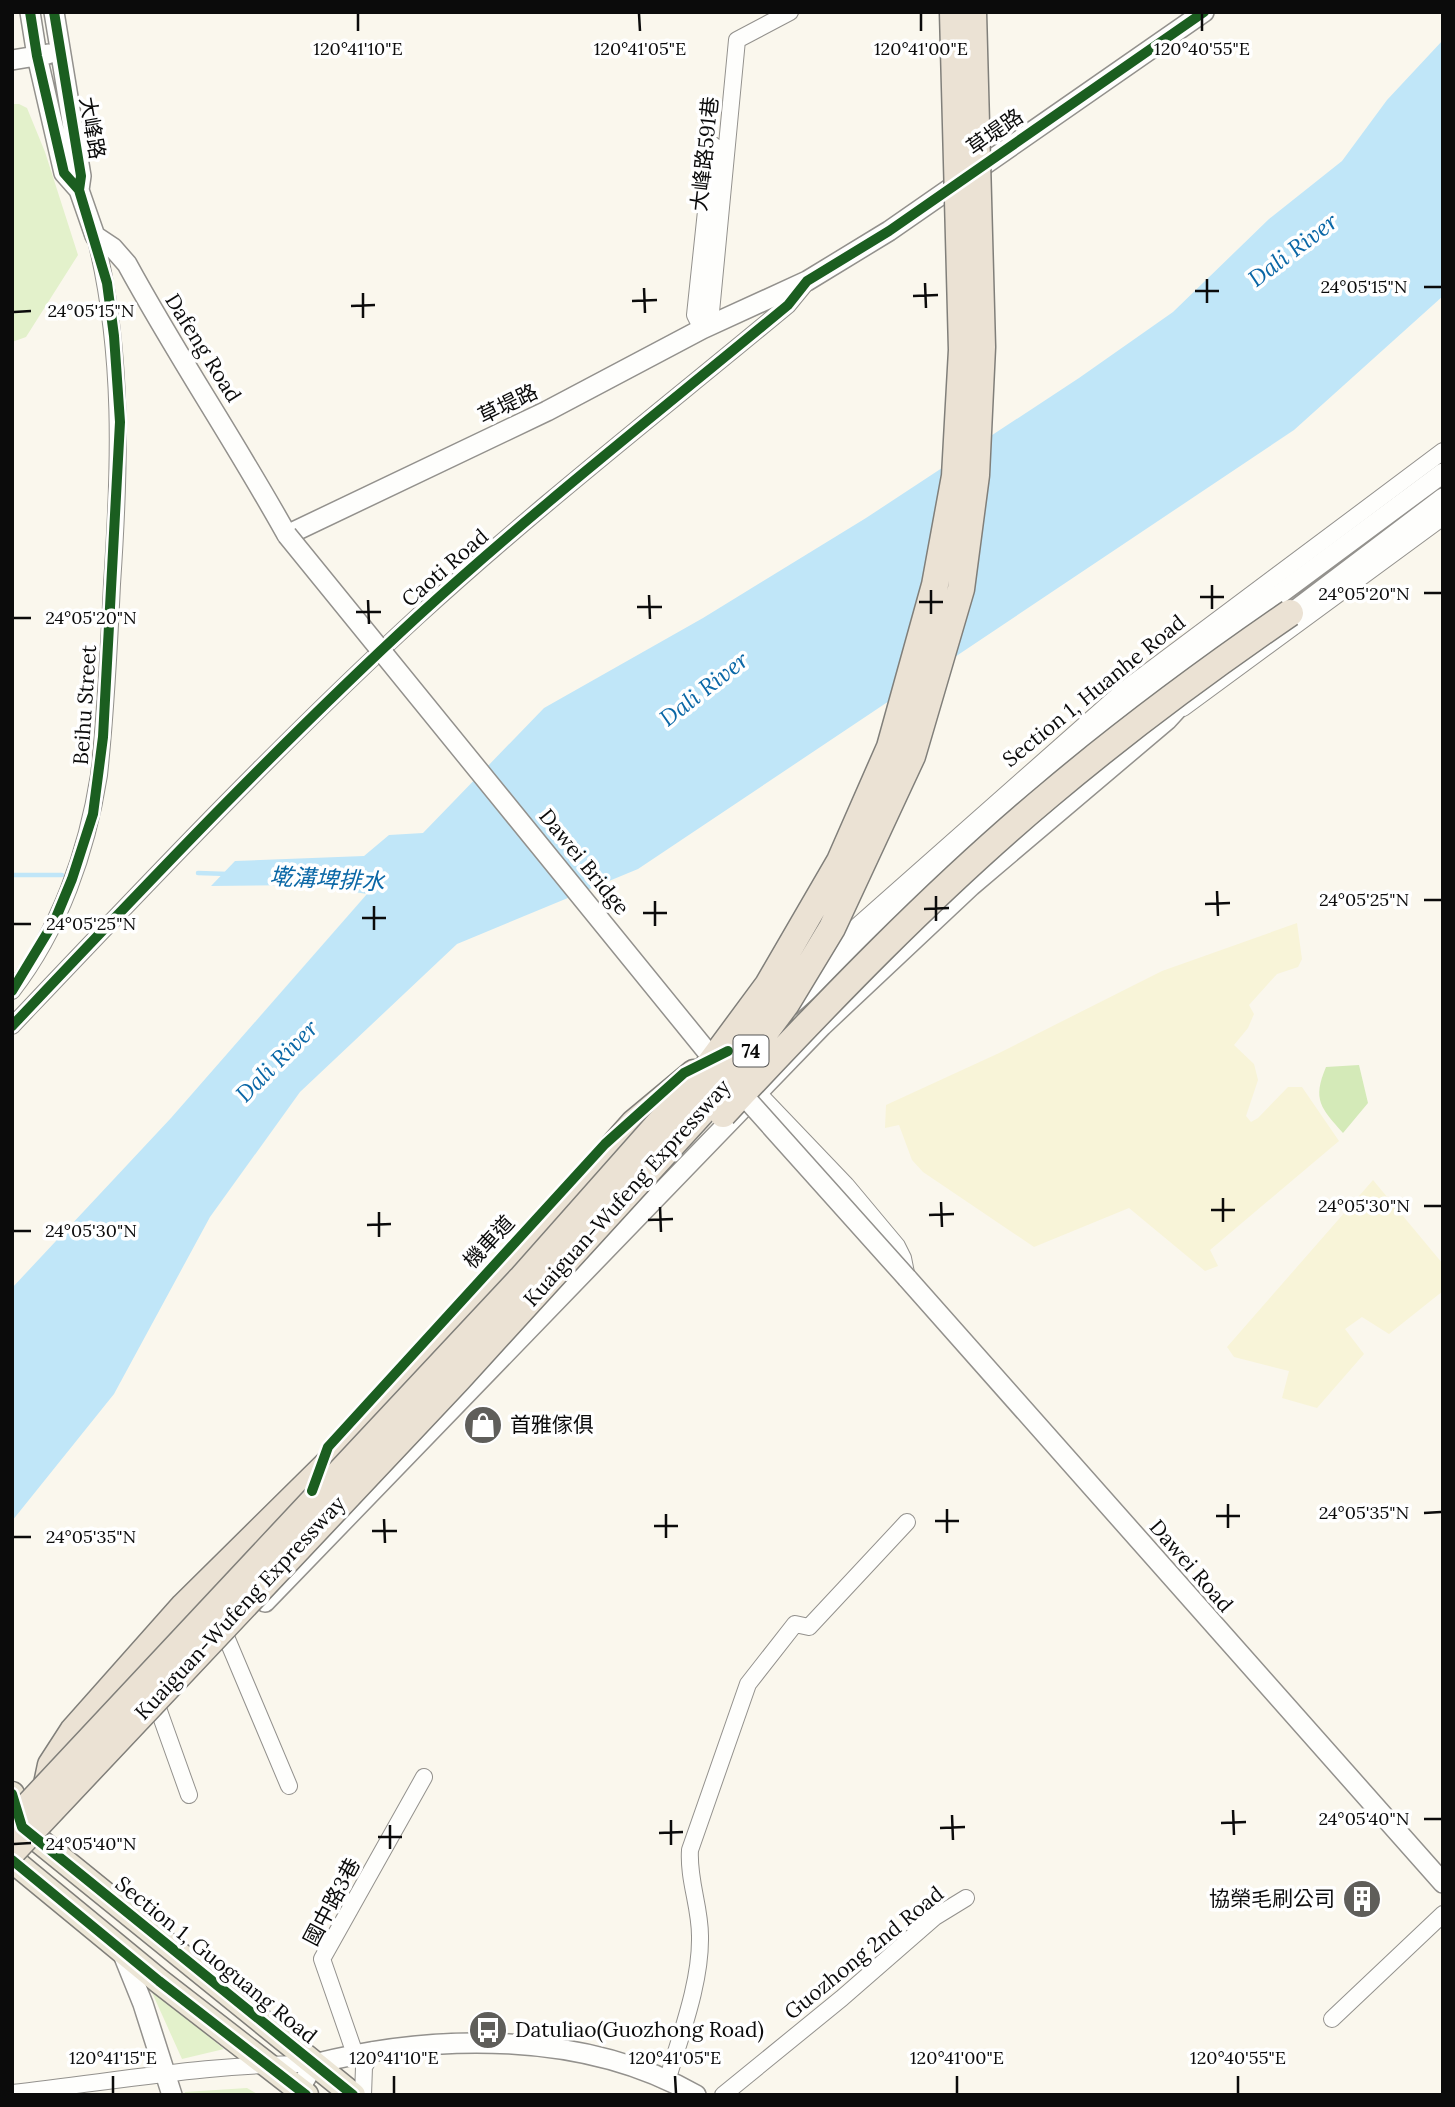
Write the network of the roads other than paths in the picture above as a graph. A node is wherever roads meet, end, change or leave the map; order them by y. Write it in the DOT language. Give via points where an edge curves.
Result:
graph roads {
  1 [pos="30,12"];
  2 [pos="54,12"];
  3 [pos="790,12"];
  4 [pos="951,12"];
  5 [pos="975,12"];
  6 [pos="1204,12"];
  7 [pos="60,52"];
  8 [pos="37,56"];
  9 [pos="12,60"];
  10 [pos="713,145"];
  11 [pos="981,164"];
  12 [pos="953,185"];
  13 [pos="79,190"];
  14 [pos="95,236"];
  15 [pos="807,281"];
  16 [pos="702,329"];
  17 [pos="1443,451"];
  18 [pos="1443,473"];
  19 [pos="1443,498"];
  20 [pos="1443,517"];
  21 [pos="287,535"];
  22 [pos="1290,613"];
  23 [pos="1167,720"];
  24 [pos="12,991"];
  25 [pos="802,997"];
  26 [pos="12,1026"];
  27 [pos="728,1052"];
  28 [pos="759,1094"];
  29 [pos="906,1278"];
  30 [pos="458,1379"];
  31 [pos="907,1522"];
  32 [pos="228,1639"];
  33 [pos="159,1711"];
  34 [pos="425,1777"];
  35 [pos="47,1784"];
  36 [pos="289,1786"];
  37 [pos="189,1795"];
  38 [pos="16,1824"];
  39 [pos="12,1860"];
  40 [pos="1443,1883"];
  41 [pos="966,1898"];
  42 [pos="1443,1914"];
  43 [pos="122,1951"];
  44 [pos="1332,2019"];
  45 [pos="365,2052"];
  46 [pos="269,2063"];
  47 [pos="314,2064"];
  48 [pos="165,2072"];
  49 [pos="667,2078"];
  50 [pos="301,2092"];
  51 [pos="12,2093"];
  52 [pos="172,2095"];
  53 [pos="353,2095"];
  54 [pos="363,2095"];
  55 [pos="696,2095"];
  56 [pos="723,2095"];
  1 -- 8 [label="street, 大峰路"];
  2 -- 7 [label="street, 大峰路"];
  3 -- 16 [label="street, 大峰路591巷" via="737,40 711,312"];
  4 -- 12 [label="street"];
  4 -- 35 [label="highway, Kuaiguan-Wufeng Expressway / 74, bridge" via="962,350 955,476 935,585 890,747 840,861 768,985 700,1077 521,1279"];
  5 -- 11 [label="street"];
  5 -- 30 [label="highway, Kuaiguan-Wufeng Expressway / 74, bridge" via="982,347 976,475 961,589 912,756 832,928 786,1004 722,1090"];
  6 -- 11 [label="street, 草堤路"];
  7 -- 8 [label="street"];
  7 -- 13 [label="street, 大峰路" via="81,176"];
  8 -- 9 [label="street"];
  8 -- 13 [label="street, 大峰路" via="65,173"];
  10 -- 16 [label="street" via="695,315"];
  11 -- 12 [label="street, 草堤路"];
  12 -- 15 [label="street, 草堤路" via="890,231"];
  13 -- 14 [label="street"];
  14 -- 21 [label="street, Dafeng Road" via="127,264"];
  14 -- 24 [label="street, Beihu Street" via="113,323 120,422 99,775 93,814 72,879 55,920"];
  15 -- 16 [label="street, 草堤路"];
  15 -- 26 [label="street, Caoti Road" via="788,305 417,618 166,864"];
  16 -- 21 [label="street, 草堤路" via="547,411"];
  17 -- 25 [label="street, Section 1, Huanhe Road" via="1061,743 855,928 825,961"];
  18 -- 25 [label="street, Section 1, Huanhe Road" via="1130,705"];
  19 -- 22 [label="street"];
  20 -- 23 [label="street"];
  21 -- 29 [label="street, Dawei Bridge, bridge" via="735,1086"];
  22 -- 23 [label="street" via="1197,688"];
  22 -- 30 [label="highway, bridge" via="1198,677 1048,795 961,874 794,1038 505,1345"];
  23 -- 28 [label="street" via="971,886 822,1026"];
  25 -- 27 [label="street, Section 1, Huanhe Road"];
  27 -- 35 [label="highway, bridge" via="687,1077 634,1123 348,1444 184,1606 73,1731 51,1765"];
  27 -- 38 [label="street, Section 1, Huanhe Road" via="530,1288 116,1726"];
  28 -- 29 [label="street" via="897,1246"];
  28 -- 32 [label="street"];
  29 -- 40 [label="street, Dawei Road"];
  30 -- 38 [label="highway, Kuaiguan-Wufeng Expressway / 74, bridge"];
  31 -- 49 [label="street" via="808,1627 795,1624 748,1684 690,1850 688,1873 701,1940 694,1985"];
  32 -- 33 [label="street"];
  32 -- 36 [label="street"];
  33 -- 37 [label="street"];
  33 -- 38 [label="street" via="112,1762"];
  34 -- 45 [label="street, 國中路3巷" via="322,1959"];
  35 -- 38 [label="highway, Kuaiguan-Wufeng Expressway / 74, bridge"];
  38 -- 39 [label="street"];
  38 -- 47 [label="main road, Section 1, Guoguang Road"];
  39 -- 43 [label="main road"];
  41 -- 56 [label="street, Guozhong 2nd Road" via="935,1917"];
  42 -- 44 [label="street"];
  43 -- 46 [label="main road"];
  43 -- 48 [label="street"];
  45 -- 47 [label="street"];
  45 -- 49 [label="street" via="457,2044 555,2048 591,2053"];
  45 -- 54 [label="street"];
  46 -- 47 [label="street"];
  46 -- 48 [label="street"];
  46 -- 50 [label="main road"];
  47 -- 50 [label="street"];
  47 -- 53 [label="main road, Section 1, Guoguang Road"];
  48 -- 51 [label="street"];
  48 -- 52 [label="street"];
  49 -- 55 [label="street"];
}
